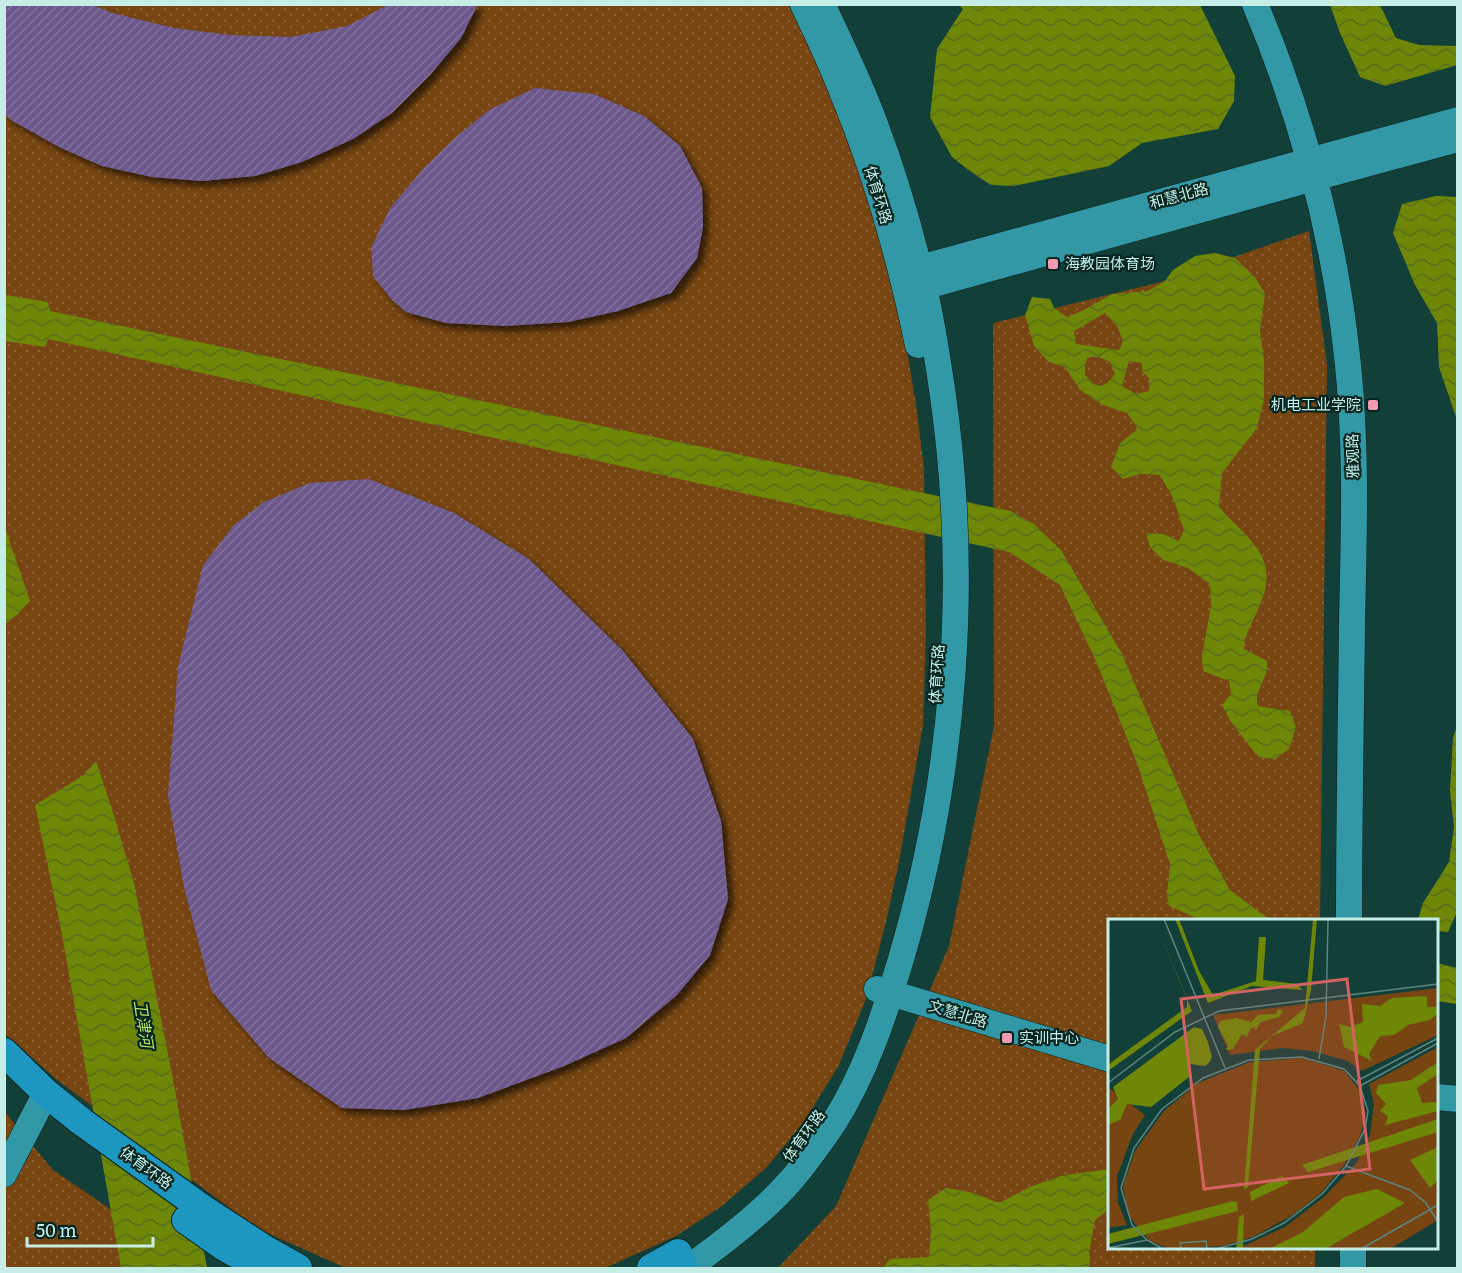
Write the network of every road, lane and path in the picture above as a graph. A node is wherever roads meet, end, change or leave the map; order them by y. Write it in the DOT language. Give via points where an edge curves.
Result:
graph roads {
  1 [pos="803,4"];
  2 [pos="822,4"];
  3 [pos="1255,4"];
  4 [pos="1266,4"];
  5 [pos="1458,120"];
  6 [pos="1458,139"];
  7 [pos="1316,168"];
  8 [pos="912,280"];
  9 [pos="1354,919"];
  10 [pos="886,984"];
  11 [pos="1108,1045"];
  12 [pos="4,1052"];
  13 [pos="1108,1058"];
  14 [pos="4,1077"];
  15 [pos="1438,1084"];
  16 [pos="1458,1085"];
  17 [pos="1438,1097"];
  18 [pos="1458,1099"];
  19 [pos="42,1101"];
  20 [pos="4,1174"];
  21 [pos="207,1224"];
  22 [pos="1343,1249"];
  23 [pos="1353,1249"];
  24 [pos="684,1263"];
  25 [pos="262,1269"];
  26 [pos="298,1269"];
  27 [pos="651,1269"];
  28 [pos="1343,1269"];
  29 [pos="1353,1269"];
  1 -- 8 [label="main road, 体育环路" via="825,49"];
  2 -- 8 [label="main road, 体育环路" via="889,161 908,224"];
  3 -- 7 [label="main road, 雅观路"];
  4 -- 7 [label="main road, 雅观路" via="1293,73"];
  5 -- 7 [label="main road, 和慧北路"];
  6 -- 7 [label="main road, 和慧北路"];
  7 -- 8 [label="main road, 和慧北路"];
  7 -- 9 [label="main road, 雅观路" via="1339,240 1347,284 1363,444"];
  8 -- 10 [label="main road, 体育环路" via="925,384 944,480 947,548 940,584 939,655 926,775"];
  10 -- 11 [label="main road, 文慧北路"];
  10 -- 13 [label="main road, 文慧北路"];
  10 -- 24 [label="main road, 体育环路" via="821,1116 799,1147"];
  12 -- 19 [label="main road, 体育环路"];
  14 -- 19 [label="main road, 体育环路"];
  15 -- 16 [label="main road"];
  17 -- 18 [label="main road"];
  19 -- 20 [label="main road"];
  19 -- 21 [label="main road, 体育环路"];
  21 -- 25 [label="main road, 体育环路"];
  21 -- 26 [label="main road, 体育环路"];
  22 -- 28 [label="main road"];
  23 -- 29 [label="main road"];
  24 -- 27 [label="main road, 体育环路"];
}
